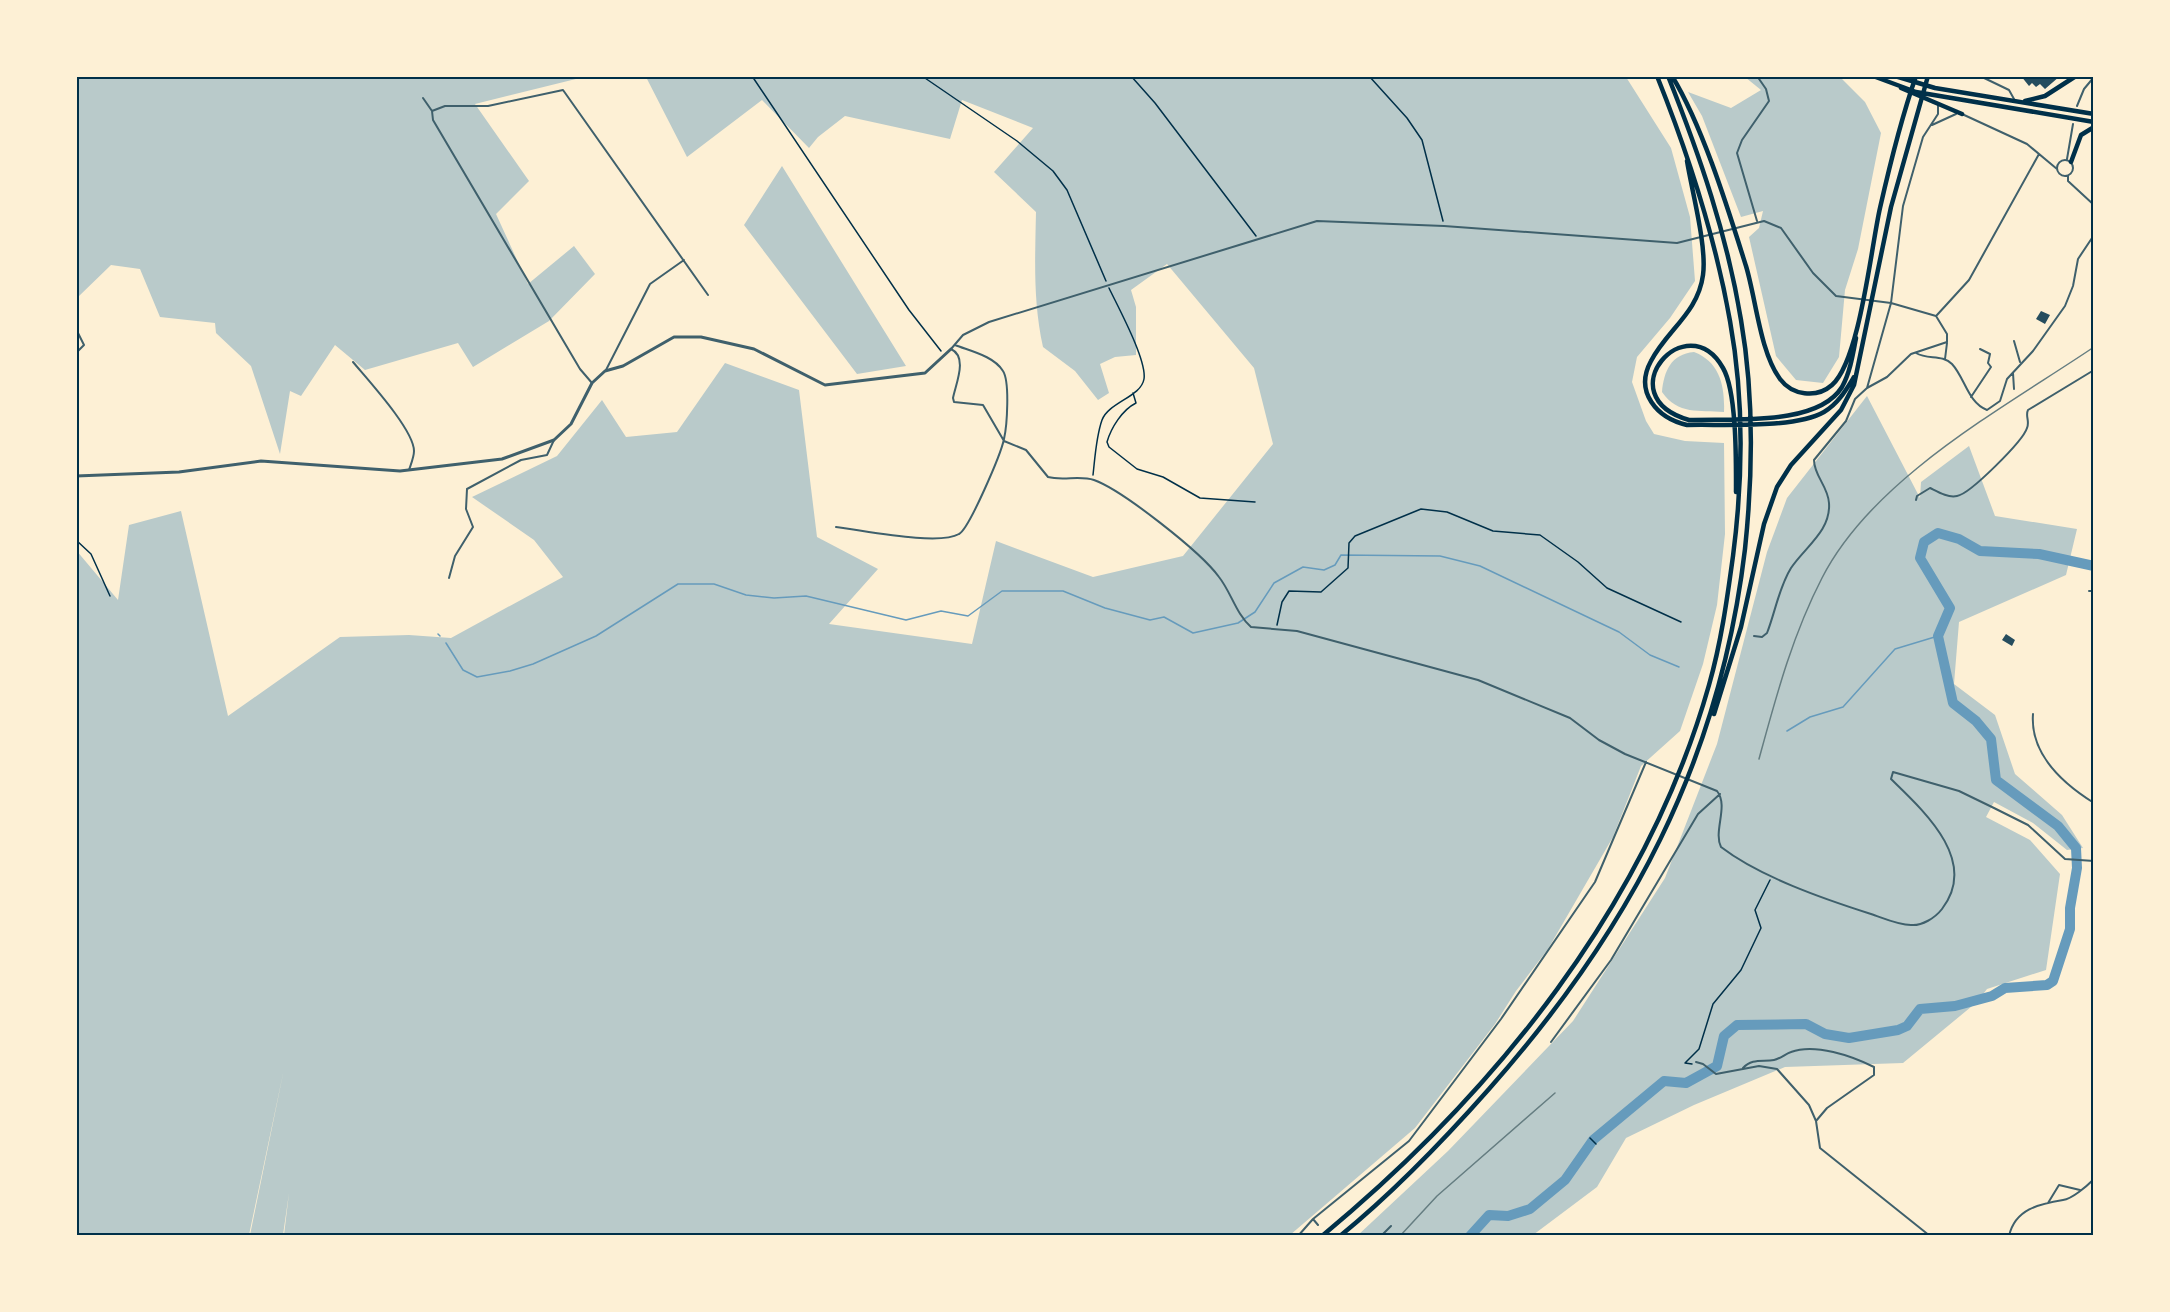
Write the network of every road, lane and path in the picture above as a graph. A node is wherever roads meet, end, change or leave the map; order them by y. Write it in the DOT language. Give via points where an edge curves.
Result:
graph roads {
  1 [pos="752,76"];
  2 [pos="922,76"];
  3 [pos="1131,76"];
  4 [pos="1369,76"];
  5 [pos="1657,76"];
  6 [pos="1670,76"];
  7 [pos="1757,76"];
  8 [pos="1873,76"];
  9 [pos="1895,76"];
  10 [pos="1916,76"];
  11 [pos="1928,76"];
  12 [pos="1980,76"];
  13 [pos="2076,76"];
  14 [pos="2094,77"];
  15 [pos="1899,87"];
  16 [pos="423,98"];
  17 [pos="2014,100"];
  18 [pos="2022,102"];
  19 [pos="1938,104"];
  20 [pos="2077,106"];
  21 [pos="432,111"];
  22 [pos="1962,114"];
  23 [pos="2094,114"];
  24 [pos="2094,122"];
  25 [pos="2073,124"];
  26 [pos="1930,126"];
  27 [pos="2094,127"];
  28 [pos="1684,147"];
  29 [pos="2039,154"];
  30 [pos="2069,160"];
  31 [pos="2057,169"];
  32 [pos="2068,176"];
  33 [pos="2094,205"];
  34 [pos="1756,221"];
  35 [pos="1444,226"];
  36 [pos="2094,235"];
  37 [pos="1258,239"];
  38 [pos="684,261"];
  39 [pos="1108,286"];
  40 [pos="708,295"];
  41 [pos="1891,303"];
  42 [pos="1860,312"];
  43 [pos="1936,316"];
  44 [pos="76,329"];
  45 [pos="2014,341"];
  46 [pos="1947,342"];
  47 [pos="955,345"];
  48 [pos="951,349"];
  49 [pos="1980,349"];
  50 [pos="76,353"];
  51 [pos="1916,353"];
  52 [pos="945,356"];
  53 [pos="1945,358"];
  54 [pos="353,362"];
  55 [pos="2020,362"];
  56 [pos="2094,370"];
  57 [pos="606,371"];
  58 [pos="1856,372"];
  59 [pos="2013,373"];
  60 [pos="592,383"];
  61 [pos="1867,388"];
  62 [pos="2014,389"];
  63 [pos="1133,393"];
  64 [pos="1971,397"];
  65 [pos="554,440"];
  66 [pos="1004,441"];
  67 [pos="1739,458"];
  68 [pos="409,470"];
  69 [pos="76,476"];
  70 [pos="1093,479"];
  71 [pos="1916,500"];
  72 [pos="1255,502"];
  73 [pos="836,527"];
  74 [pos="76,540"];
  75 [pos="449,578"];
  76 [pos="2088,591"];
  77 [pos="2094,591"];
  78 [pos="110,596"];
  79 [pos="1681,622"];
  80 [pos="1276,630"];
  81 [pos="2094,634"];
  82 [pos="1754,636"];
  83 [pos="2092,640"];
  84 [pos="2033,714"];
  85 [pos="1709,724"];
  86 [pos="1646,762"];
  87 [pos="1720,794"];
  88 [pos="2094,803"];
  89 [pos="2094,861"];
  90 [pos="1773,875"];
  91 [pos="1551,1042"];
  92 [pos="1696,1062"];
  93 [pos="1743,1068"];
  94 [pos="1815,1121"];
  95 [pos="1590,1138"];
  96 [pos="1596,1144"];
  97 [pos="2094,1179"];
  98 [pos="2070,1189"];
  99 [pos="2081,1190"];
  100 [pos="2054,1193"];
  101 [pos="2069,1196"];
  102 [pos="2058,1200"];
  103 [pos="2048,1203"];
  104 [pos="1313,1219"];
  105 [pos="1318,1225"];
  106 [pos="1391,1226"];
  107 [pos="1298,1236"];
  108 [pos="1322,1236"];
  109 [pos="1340,1236"];
  110 [pos="1382,1236"];
  111 [pos="1930,1236"];
  112 [pos="2009,1236"];
  1 -- 52 [label="path"];
  2 -- 39 [label="path" via="1017,141 1053,171 1067,190"];
  3 -- 37 [label="path"];
  4 -- 35 [label="path" via="1422,140"];
  5 -- 28 [label="highway"];
  6 -- 42 [label="highway" via="1698,129 1746,267 1769,356 1780,380 1798,392 1826,390 1847,359"];
  6 -- 85 [label="highway" via="1716,208 1742,323 1749,390 1748,522 1739,599"];
  7 -- 34 [label="street" via="1769,101 1742,140 1737,159"];
  8 -- 15 [label="highway"];
  9 -- 17 [label="highway" via="1917,84"];
  10 -- 42 [label="highway" via="1880,208"];
  11 -- 58 [label="highway" via="1891,207"];
  12 -- 17 [label="street" via="2009,90"];
  13 -- 18 [label="highway" via="2045,96"];
  14 -- 20 [label="street"];
  15 -- 19 [label="highway" via="1905,93"];
  15 -- 24 [label="highway"];
  16 -- 21 [label="street"];
  17 -- 18 [label="highway"];
  18 -- 23 [label="highway"];
  19 -- 22 [label="highway"];
  19 -- 26 [label="street" via="1938,114"];
  21 -- 38 [label="street" via="445,106 488,106 563,90"];
  21 -- 60 [label="street" via="433,120"];
  22 -- 26 [label="street"];
  22 -- 29 [label="street" via="2011,136"];
  25 -- 30 [label="street"];
  26 -- 41 [label="street" via="1923,137 1903,206"];
  27 -- 30 [label="highway" via="2081,135"];
  28 -- 58 [label="highway" via="1703,274 1694,305 1651,360 1647,392 1655,409 1672,422 1687,425 1793,422 1815,416 1835,404"];
  28 -- 67 [label="highway" via="1704,202 1731,323 1738,390"];
  29 -- 31 [label="street"];
  29 -- 43 [label="street" via="1974,272"];
  30 -- 31 [label="street" via="2059,162"];
  30 -- 32 [label="street" via="2073,170"];
  31 -- 32 [label="street" via="2062,176"];
  32 -- 33 [label="street" via="2068,181"];
  34 -- 35 [label="street" via="1677,243"];
  34 -- 41 [label="street" via="1781,228 1825,288 1836,296"];
  35 -- 37 [label="street" via="1317,222"];
  36 -- 55 [label="street" via="2078,259 2065,306 2033,351"];
  37 -- 39 [label="street"];
  38 -- 40 [label="street"];
  38 -- 57 [label="street" via="650,284"];
  39 -- 47 [label="street" via="989,322 963,335"];
  39 -- 63 [label="path" via="1143,367 1143,382"];
  41 -- 43 [label="street"];
  41 -- 61 [label="street"];
  42 -- 67 [label="highway" via="1851,365 1842,387 1812,411 1793,415 1689,420 1675,416 1661,405 1652,385 1658,363 1667,354 1691,345 1709,352 1724,368 1730,389"];
  43 -- 46 [label="street" via="1947,334"];
  44 -- 50 [label="street" via="84,345"];
  45 -- 55 [label="street"];
  46 -- 51 [label="street"];
  46 -- 53 [label="street"];
  47 -- 48 [label="street"];
  47 -- 66 [label="street" via="991,360 1004,373"];
  48 -- 52 [label="street"];
  48 -- 66 [label="street" via="960,357 953,400 983,405"];
  49 -- 64 [label="street" via="1990,354 1991,367"];
  51 -- 53 [label="street"];
  51 -- 61 [label="street"];
  52 -- 57 [label="street" via="925,374 825,385 754,349 687,336 674,338"];
  53 -- 64 [label="street"];
  54 -- 68 [label="street" via="412,439 414,452"];
  55 -- 59 [label="street"];
  56 -- 71 [label="street" via="2028,410 2026,431 2002,460 1965,493 1946,495 1930,488"];
  57 -- 60 [label="street"];
  58 -- 85 [label="highway" via="1841,410 1791,465 1777,487 1764,524 1741,627"];
  59 -- 62 [label="street"];
  59 -- 64 [label="street" via="2000,401 1987,410"];
  60 -- 65 [label="street" via="571,424"];
  61 -- 82 [label="street" via="1856,399 1846,422 1814,460 1827,489 1828,516 1809,550 1791,568 1767,633"];
  63 -- 70 [label="path" via="1102,419"];
  63 -- 72 [label="path" via="1136,403 1111,430 1109,447 1137,469 1163,477 1200,498"];
  65 -- 68 [label="street" via="502,459"];
  65 -- 75 [label="street" via="547,454 520,460 467,489 466,509 474,524 455,556"];
  66 -- 70 [label="street" via="1026,450 1048,477"];
  66 -- 73 [label="street" via="969,525 957,536 937,539"];
  67 -- 108 [label="highway" via="1736,530 1727,599 1709,685 1680,771 1654,831 1618,898 1542,1007 1454,1113"];
  68 -- 69 [label="street" via="261,461 179,472"];
  70 -- 80 [label="street" via="1116,491 1189,547 1218,575 1246,623 1256,629"];
  74 -- 78 [label="path" via="91,554"];
  76 -- 77 [label="street"];
  79 -- 80 [label="path" via="1607,588 1540,535 1494,531 1447,512 1421,509 1355,536 1348,549 1348,568 1321,592 1286,593"];
  80 -- 86 [label="street" via="1297,631 1485,682 1570,718 1604,743"];
  81 -- 83 [label="lane"];
  84 -- 88 [label="street" via="2033,734 2048,763"];
  85 -- 109 [label="highway" via="1664,836 1609,933 1554,1014 1462,1119"];
  86 -- 87 [label="street"];
  86 -- 104 [label="street" via="1595,882 1501,1020 1409,1141"];
  87 -- 90 [label="street" via="1720,845"];
  87 -- 91 [label="street" via="1698,814 1611,960"];
  89 -- 90 [label="street" via="2062,857 2028,825 1968,795 1904,773 1892,773 1891,779 1919,808 1947,845 1953,860 1954,888 1939,912 1912,926 1814,896"];
  90 -- 92 [label="path" via="1755,910 1761,928 1758,936 1742,970 1713,1004 1699,1049 1685,1063"];
  92 -- 93 [label="street" via="1716,1074"];
  93 -- 94 [label="street" via="1777,1069 1809,1105"];
  93 -- 94 [label="street" via="1751,1062 1776,1060 1801,1049 1859,1059 1875,1070 1872,1077"];
  94 -- 111 [label="street" via="1820,1148"];
  95 -- 96 [label="path"];
  97 -- 99 [label="street"];
  98 -- 99 [label="street"];
  98 -- 100 [label="street" via="2061,1184"];
  98 -- 101 [label="street"];
  99 -- 101 [label="street"];
  100 -- 102 [label="street"];
  100 -- 103 [label="street"];
  101 -- 102 [label="street"];
  102 -- 103 [label="street"];
  103 -- 112 [label="street" via="2018,1215"];
  104 -- 105 [label="street"];
  104 -- 107 [label="street"];
  106 -- 110 [label="street"];
}
